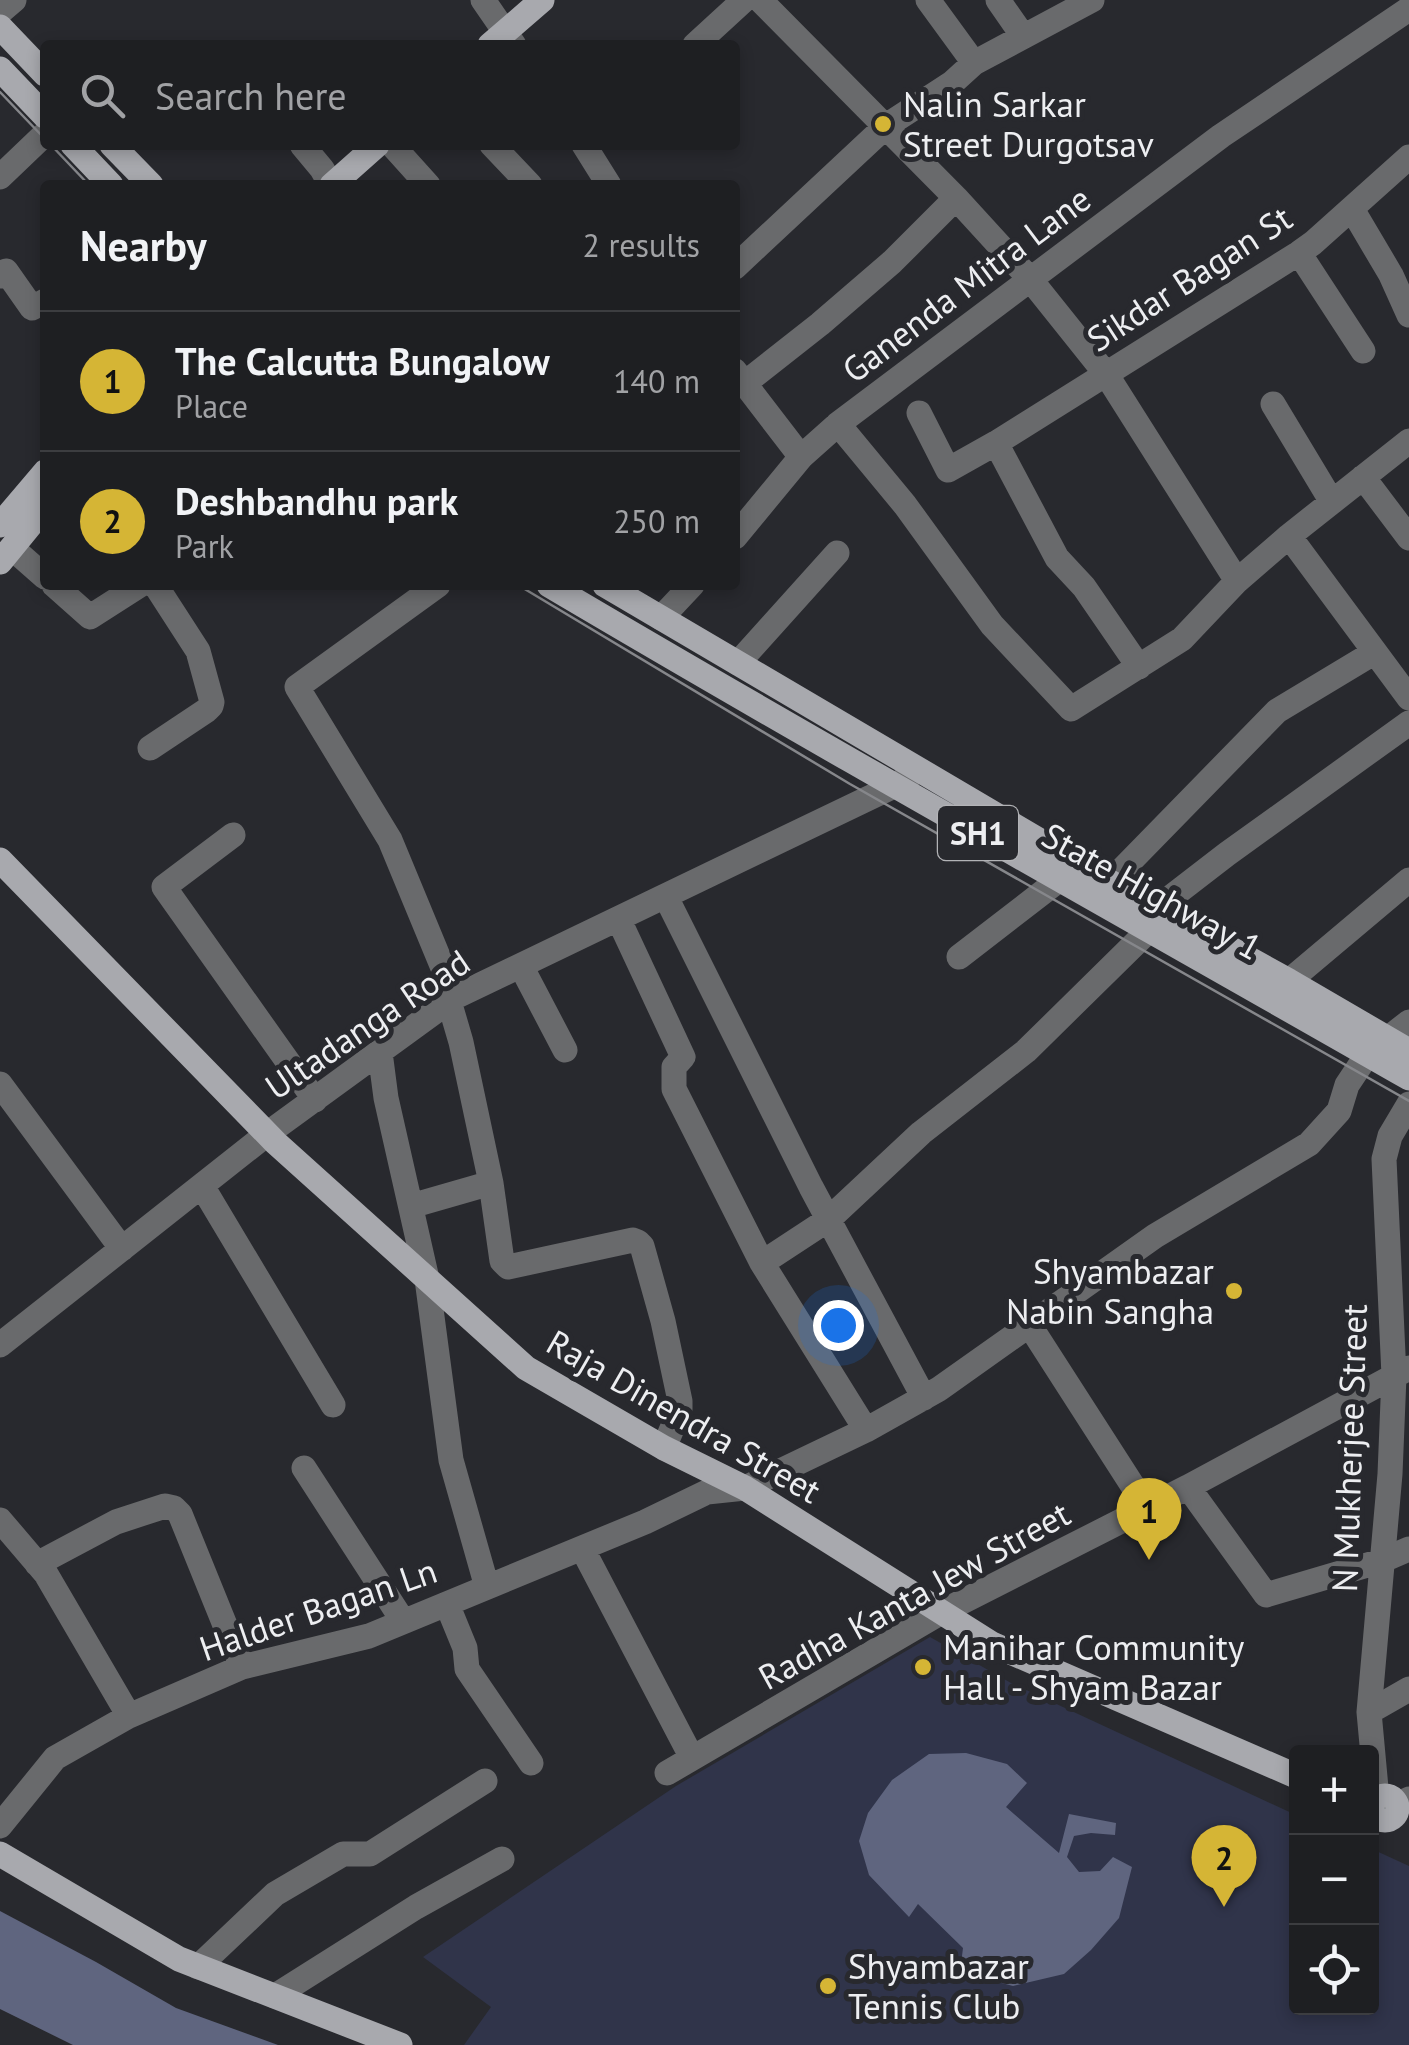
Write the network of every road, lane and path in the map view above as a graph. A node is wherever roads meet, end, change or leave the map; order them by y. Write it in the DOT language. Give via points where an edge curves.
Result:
graph roads {
  1 [pos="14,0"];
  2 [pos="483,0"];
  3 [pos="542,0"];
  4 [pos="744,0"];
  5 [pos="928,0"];
  6 [pos="998,0"];
  7 [pos="1092,0"];
  8 [pos="773,4"];
  9 [pos="1409,9"];
  10 [pos="0,12"];
  11 [pos="0,27"];
  12 [pos="1023,36"];
  13 [pos="502,40"];
  14 [pos="503,40"];
  15 [pos="700,40"];
  16 [pos="974,63"];
  17 [pos="0,69"];
  18 [pos="40,69"];
  19 [pos="40,111"];
  20 [pos="886,126"];
  21 [pos="40,139"];
  22 [pos="78,150"];
  23 [pos="117,150"];
  24 [pos="306,150"];
  25 [pos="370,150"];
  26 [pos="396,150"];
  27 [pos="497,150"];
  28 [pos="587,150"];
  29 [pos="1409,157"];
  30 [pos="0,177"];
  31 [pos="106,180"];
  32 [pos="145,180"];
  33 [pos="329,180"];
  34 [pos="338,180"];
  35 [pos="424,180"];
  36 [pos="525,180"];
  37 [pos="606,180"];
  38 [pos="956,198"];
  39 [pos="1352,208"];
  40 [pos="1298,253"];
  41 [pos="740,262"];
  42 [pos="0,276"];
  43 [pos="1030,279"];
  44 [pos="40,304"];
  45 [pos="1409,315"];
  46 [pos="1363,351"];
  47 [pos="1106,374"];
  48 [pos="740,377"];
  49 [pos="1273,404"];
  50 [pos="919,413"];
  51 [pos="838,424"];
  52 [pos="1409,441"];
  53 [pos="996,443"];
  54 [pos="801,457"];
  55 [pos="1363,477"];
  56 [pos="40,481"];
  57 [pos="1332,502"];
  58 [pos="40,513"];
  59 [pos="740,532"];
  60 [pos="1289,536"];
  61 [pos="1409,538"];
  62 [pos="4,545"];
  63 [pos="837,552"];
  64 [pos="40,573"];
  65 [pos="1237,580"];
  66 [pos="59,590"];
  67 [pos="132,590"];
  68 [pos="159,590"];
  69 [pos="431,590"];
  70 [pos="558,590"];
  71 [pos="613,590"];
  72 [pos="687,590"];
  73 [pos="661,618"];
  74 [pos="1375,652"];
  75 [pos="738,662"];
  76 [pos="1140,667"];
  77 [pos="1409,698"];
  78 [pos="1409,724"];
  79 [pos="150,748"];
  80 [pos="920,770"];
  81 [pos="894,786"];
  82 [pos="233,835"];
  83 [pos="0,860"];
  84 [pos="1060,879"];
  85 [pos="1409,880"];
  86 [pos="1110,882"];
  87 [pos="666,897"];
  88 [pos="1153,919"];
  89 [pos="619,920"];
  90 [pos="959,958"];
  91 [pos="522,966"];
  92 [pos="1289,981"];
  93 [pos="452,999"];
  94 [pos="1409,1022"];
  95 [pos="1388,1048"];
  96 [pos="565,1050"];
  97 [pos="380,1052"];
  98 [pos="1409,1078"];
  99 [pos="0,1084"];
  100 [pos="315,1100"];
  101 [pos="1409,1104"];
  102 [pos="267,1134"];
  103 [pos="491,1183"];
  104 [pos="202,1186"];
  105 [pos="410,1206"];
  106 [pos="828,1218"];
  107 [pos="122,1249"];
  108 [pos="762,1262"];
  109 [pos="427,1279"];
  110 [pos="1030,1326"];
  111 [pos="0,1345"];
  112 [pos="1401,1372"];
  113 [pos="924,1398"];
  114 [pos="332,1405"];
  115 [pos="866,1430"];
  116 [pos="664,1448"];
  117 [pos="304,1468"];
  118 [pos="1188,1487"];
  119 [pos="745,1488"];
  120 [pos="1147,1508"];
  121 [pos="0,1520"];
  122 [pos="582,1548"];
  123 [pos="1409,1548"];
  124 [pos="1381,1561"];
  125 [pos="36,1564"];
  126 [pos="486,1587"];
  127 [pos="447,1604"];
  128 [pos="940,1613"];
  129 [pos="402,1621"];
  130 [pos="242,1668"];
  131 [pos="1409,1690"];
  132 [pos="1369,1712"];
  133 [pos="129,1716"];
  134 [pos="692,1758"];
  135 [pos="531,1763"];
  136 [pos="667,1773"];
  137 [pos="1289,1773"];
  138 [pos="485,1781"];
  139 [pos="1390,1809"];
  140 [pos="0,1826"];
  141 [pos="0,1854"];
  142 [pos="502,1858"];
  143 [pos="198,1967"];
  144 [pos="275,1996"];
  145 [pos="400,2045"];
  1 -- 10 [label="street"];
  2 -- 13 [label="street"];
  3 -- 14 [label="main road"];
  4 -- 15 [label="street"];
  5 -- 16 [label="street"];
  6 -- 12 [label="street"];
  7 -- 12 [label="street"];
  8 -- 20 [label="street"];
  9 -- 43 [label="street, Ganenda Mitra Lane" via="1222,136"];
  11 -- 18 [label="main road"];
  12 -- 16 [label="street"];
  16 -- 20 [label="street"];
  17 -- 19 [label="main road"];
  20 -- 38 [label="street"];
  20 -- 41 [label="street"];
  21 -- 30 [label="street"];
  22 -- 31 [label="main road"];
  23 -- 32 [label="main road"];
  24 -- 33 [label="street"];
  25 -- 34 [label="main road"];
  26 -- 35 [label="street"];
  27 -- 36 [label="street"];
  28 -- 37 [label="street"];
  29 -- 39 [label="street, Sikdar Bagan St"];
  38 -- 43 [label="street"];
  38 -- 48 [label="street" via="820,324"];
  39 -- 40 [label="street, Sikdar Bagan St"];
  39 -- 45 [label="street"];
  40 -- 46 [label="street"];
  40 -- 47 [label="street, Sikdar Bagan St"];
  42 -- 44 [label="street" via="6,271 32,308"];
  43 -- 47 [label="street"];
  43 -- 51 [label="street, Ganenda Mitra Lane"];
  47 -- 53 [label="street, Sikdar Bagan St"];
  47 -- 65 [label="street"];
  48 -- 54 [label="street"];
  49 -- 57 [label="street"];
  50 -- 53 [label="street, Sikdar Bagan St" via="948,470"];
  51 -- 54 [label="street, Ganenda Mitra Lane"];
  51 -- 76 [label="street" via="992,625 1071,709"];
  52 -- 55 [label="street"];
  53 -- 76 [label="street" via="1058,558"];
  54 -- 59 [label="street, Ganenda Mitra Lane"];
  55 -- 57 [label="street"];
  55 -- 61 [label="street"];
  56 -- 62 [label="main road"];
  57 -- 60 [label="street"];
  58 -- 62 [label="main road"];
  60 -- 65 [label="street"];
  60 -- 74 [label="street"];
  62 -- 64 [label="street"];
  63 -- 75 [label="street"];
  65 -- 76 [label="street" via="1182,639"];
  66 -- 67 [label="street" via="90,618"];
  68 -- 79 [label="street" via="198,651 212,702"];
  69 -- 93 [label="street" via="297,687 390,840"];
  70 -- 81 [label="main road, State Highway 1 / SH1"];
  71 -- 73 [label="main road, SH1"];
  72 -- 73 [label="street"];
  73 -- 75 [label="main road, SH1"];
  74 -- 77 [label="street"];
  74 -- 86 [label="street" via="1277,710"];
  75 -- 80 [label="main road, SH1"];
  78 -- 88 [label="street" via="1227,854"];
  80 -- 81 [label="street, Ultadanga Road"];
  80 -- 86 [label="main road, SH1"];
  81 -- 84 [label="main road, State Highway 1 / SH1"];
  81 -- 87 [label="street, Ultadanga Road"];
  82 -- 100 [label="street" via="164,887"];
  83 -- 102 [label="main road, Raja Dinendra Street"];
  84 -- 88 [label="main road, State Highway 1 / SH1"];
  84 -- 90 [label="street"];
  85 -- 92 [label="street"];
  86 -- 88 [label="main road, SH1"];
  87 -- 89 [label="street, Ultadanga Road"];
  87 -- 106 [label="street"];
  88 -- 92 [label="main road, SH1"];
  88 -- 95 [label="main road, State Highway 1 / SH1"];
  88 -- 106 [label="street" via="1026,1050"];
  89 -- 91 [label="street, Ultadanga Road"];
  89 -- 108 [label="street" via="683,1057 674,1068 674,1089"];
  91 -- 93 [label="street, Ultadanga Road"];
  91 -- 96 [label="street"];
  92 -- 95 [label="main road, SH1"];
  93 -- 97 [label="street, Ultadanga Road"];
  93 -- 103 [label="street"];
  94 -- 95 [label="street"];
  95 -- 98 [label="main road, State Highway 1 / SH1"];
  95 -- 110 [label="street, Halder Bagan Ln" via="1348,1086 1339,1112 1309,1144 1155,1236"];
  97 -- 100 [label="street, Ultadanga Road"];
  97 -- 105 [label="street"];
  99 -- 107 [label="street"];
  100 -- 102 [label="street, Ultadanga Road"];
  101 -- 112 [label="street, N Mukherjee Street" via="1384,1158"];
  102 -- 104 [label="street, Ultadanga Road"];
  102 -- 109 [label="main road, Raja Dinendra Street"];
  103 -- 105 [label="street"];
  103 -- 116 [label="street" via="508,1267 633,1240 642,1246 680,1401"];
  104 -- 107 [label="street, Ultadanga Road"];
  104 -- 114 [label="street"];
  105 -- 109 [label="street"];
  106 -- 108 [label="street"];
  106 -- 113 [label="street"];
  107 -- 111 [label="street, Ultadanga Road"];
  108 -- 115 [label="street"];
  109 -- 116 [label="main road, Raja Dinendra Street" via="526,1368"];
  109 -- 126 [label="street" via="450,1460"];
  110 -- 113 [label="street, Halder Bagan Ln"];
  110 -- 120 [label="street"];
  112 -- 118 [label="street, Radha Kanta Jew Street"];
  112 -- 124 [label="street, N Mukherjee Street"];
  113 -- 115 [label="street, Halder Bagan Ln"];
  115 -- 119 [label="street, Halder Bagan Ln"];
  116 -- 119 [label="main road, Raja Dinendra Street"];
  117 -- 129 [label="street"];
  118 -- 120 [label="street, Radha Kanta Jew Street"];
  118 -- 124 [label="street" via="1266,1594"];
  119 -- 122 [label="street, Halder Bagan Ln" via="707,1492"];
  119 -- 128 [label="main road, Raja Dinendra Street"];
  120 -- 128 [label="street, Radha Kanta Jew Street"];
  121 -- 125 [label="street"];
  122 -- 126 [label="street, Halder Bagan Ln"];
  122 -- 134 [label="street"];
  123 -- 124 [label="street"];
  124 -- 132 [label="street, N Mukherjee Street"];
  125 -- 130 [label="street" via="116,1522 174,1508"];
  125 -- 133 [label="street"];
  126 -- 127 [label="street, Halder Bagan Ln"];
  127 -- 129 [label="street, Halder Bagan Ln"];
  127 -- 135 [label="street" via="466,1648 467,1670"];
  128 -- 134 [label="street, Radha Kanta Jew Street"];
  128 -- 137 [label="main road, Raja Dinendra Street" via="992,1644"];
  129 -- 130 [label="street, Halder Bagan Ln" via="369,1636"];
  130 -- 133 [label="street, Halder Bagan Ln"];
  131 -- 132 [label="street"];
  132 -- 139 [label="street, N Mukherjee Street"];
  133 -- 140 [label="street, Halder Bagan Ln" via="55,1758"];
  134 -- 136 [label="street, Radha Kanta Jew Street"];
  138 -- 143 [label="street" via="370,1854 343,1854 276,1894"];
  141 -- 143 [label="main road"];
  142 -- 144 [label="street"];
  143 -- 144 [label="main road"];
  144 -- 145 [label="main road"];
}
